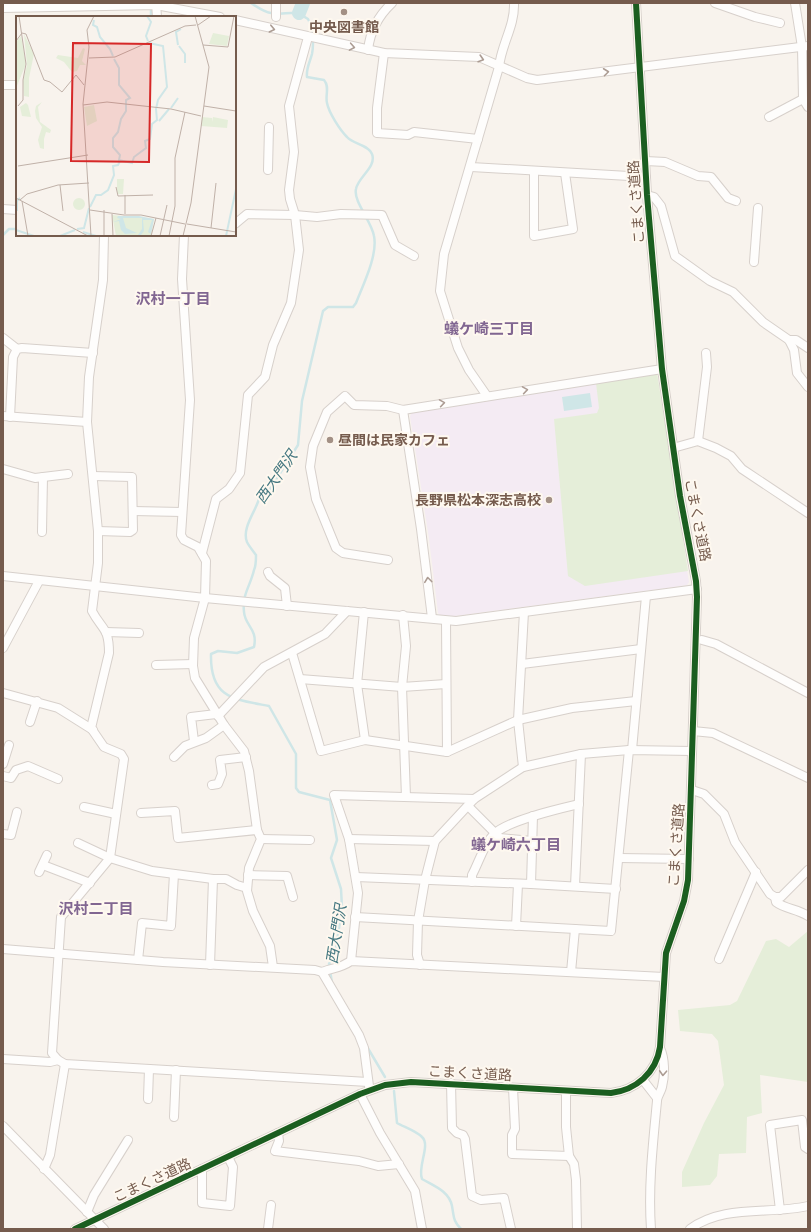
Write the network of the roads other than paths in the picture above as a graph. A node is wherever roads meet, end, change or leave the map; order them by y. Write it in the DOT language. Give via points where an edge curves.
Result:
graph roads {
  1 [pos="392,3"];
  2 [pos="514,3"];
  3 [pos="636,3"];
  4 [pos="715,3"];
  5 [pos="795,3"];
  6 [pos="154,5"];
  7 [pos="3,8"];
  8 [pos="157,16"];
  9 [pos="214,16"];
  10 [pos="236,20"];
  11 [pos="780,23"];
  12 [pos="310,38"];
  13 [pos="805,46"];
  14 [pos="368,50"];
  15 [pos="384,53"];
  16 [pos="499,67"];
  17 [pos="640,68"];
  18 [pos="3,84"];
  19 [pos="16,85"];
  20 [pos="805,90"];
  21 [pos="804,99"];
  22 [pos="808,107"];
  23 [pos="769,117"];
  24 [pos="269,127"];
  25 [pos="478,138"];
  26 [pos="646,162"];
  27 [pos="471,167"];
  28 [pos="268,170"];
  29 [pos="534,171"];
  30 [pos="565,173"];
  31 [pos="646,177"];
  32 [pos="647,195"];
  33 [pos="736,201"];
  34 [pos="758,208"];
  35 [pos="3,209"];
  36 [pos="16,210"];
  37 [pos="295,214"];
  38 [pos="236,223"];
  39 [pos="104,236"];
  40 [pos="184,236"];
  41 [pos="414,256"];
  42 [pos="754,262"];
  43 [pos="3,338"];
  44 [pos="789,340"];
  45 [pos="808,348"];
  46 [pos="17,349"];
  47 [pos="93,353"];
  48 [pos="706,353"];
  49 [pos="662,369"];
  50 [pos="808,387"];
  51 [pos="487,396"];
  52 [pos="403,410"];
  53 [pos="6,417"];
  54 [pos="87,422"];
  55 [pos="698,441"];
  56 [pos="673,448"];
  57 [pos="3,469"];
  58 [pos="68,474"];
  59 [pos="93,476"];
  60 [pos="42,477"];
  61 [pos="134,511"];
  62 [pos="182,512"];
  63 [pos="808,513"];
  64 [pos="98,531"];
  65 [pos="42,532"];
  66 [pos="202,553"];
  67 [pos="388,560"];
  68 [pos="268,572"];
  69 [pos="3,576"];
  70 [pos="40,581"];
  71 [pos="94,587"];
  72 [pos="697,589"];
  73 [pos="646,596"];
  74 [pos="205,598"];
  75 [pos="287,606"];
  76 [pos="347,611"];
  77 [pos="364,612"];
  78 [pos="524,612"];
  79 [pos="403,615"];
  80 [pos="432,618"];
  81 [pos="446,620"];
  82 [pos="106,632"];
  83 [pos="139,632"];
  84 [pos="702,640"];
  85 [pos="3,648"];
  86 [pos="641,649"];
  87 [pos="292,653"];
  88 [pos="193,664"];
  89 [pos="522,664"];
  90 [pos="156,665"];
  91 [pos="300,679"];
  92 [pos="357,684"];
  93 [pos="446,684"];
  94 [pos="402,687"];
  95 [pos="3,693"];
  96 [pos="808,693"];
  97 [pos="37,701"];
  98 [pos="636,701"];
  99 [pos="217,715"];
  100 [pos="518,720"];
  101 [pos="30,722"];
  102 [pos="224,725"];
  103 [pos="93,730"];
  104 [pos="693,731"];
  105 [pos="365,740"];
  106 [pos="194,741"];
  107 [pos="9,744"];
  108 [pos="405,746"];
  109 [pos="630,750"];
  110 [pos="692,751"];
  111 [pos="447,752"];
  112 [pos="581,754"];
  113 [pos="174,758"];
  114 [pos="246,758"];
  115 [pos="3,764"];
  116 [pos="522,767"];
  117 [pos="3,776"];
  118 [pos="808,778"];
  119 [pos="58,779"];
  120 [pos="212,785"];
  121 [pos="692,790"];
  122 [pos="406,797"];
  123 [pos="474,799"];
  124 [pos="579,804"];
  125 [pos="468,806"];
  126 [pos="84,807"];
  127 [pos="17,812"];
  128 [pos="141,813"];
  129 [pos="116,814"];
  130 [pos="533,816"];
  131 [pos="257,830"];
  132 [pos="495,833"];
  133 [pos="3,834"];
  134 [pos="261,839"];
  135 [pos="349,839"];
  136 [pos="310,840"];
  137 [pos="435,841"];
  138 [pos="532,841"];
  139 [pos="78,843"];
  140 [pos="47,855"];
  141 [pos="110,858"];
  142 [pos="619,858"];
  143 [pos="689,859"];
  144 [pos="808,870"];
  145 [pos="756,872"];
  146 [pos="174,874"];
  147 [pos="248,875"];
  148 [pos="356,877"];
  149 [pos="213,879"];
  150 [pos="425,880"];
  151 [pos="472,882"];
  152 [pos="90,883"];
  153 [pos="518,884"];
  154 [pos="531,884"];
  155 [pos="575,886"];
  156 [pos="247,888"];
  157 [pos="616,889"];
  158 [pos="293,897"];
  159 [pos="775,897"];
  160 [pos="808,916"];
  161 [pos="356,917"];
  162 [pos="418,921"];
  163 [pos="516,926"];
  164 [pos="575,929"];
  165 [pos="3,949"];
  166 [pos="58,955"];
  167 [pos="719,959"];
  168 [pos="138,960"];
  169 [pos="351,961"];
  170 [pos="210,965"];
  171 [pos="420,965"];
  172 [pos="273,967"];
  173 [pos="322,972"];
  174 [pos="571,972"];
  175 [pos="664,977"];
  176 [pos="660,1047"];
  177 [pos="3,1059"];
  178 [pos="61,1062"];
  179 [pos="149,1069"];
  180 [pos="176,1070"];
  181 [pos="643,1080"];
  182 [pos="450,1083"];
  183 [pos="369,1086"];
  184 [pos="514,1088"];
  185 [pos="566,1091"];
  186 [pos="360,1094"];
  187 [pos="657,1098"];
  188 [pos="148,1099"];
  189 [pos="174,1117"];
  190 [pos="3,1126"];
  191 [pos="278,1133"];
  192 [pos="128,1140"];
  193 [pos="808,1149"];
  194 [pos="569,1156"];
  195 [pos="228,1157"];
  196 [pos="399,1164"];
  197 [pos="44,1169"];
  198 [pos="202,1169"];
  199 [pos="271,1205"];
  200 [pos="808,1206"];
  201 [pos="780,1210"];
  202 [pos="88,1212"];
  203 [pos="95,1220"];
  204 [pos="77,1228"];
  205 [pos="104,1229"];
  206 [pos="268,1229"];
  207 [pos="422,1229"];
  208 [pos="511,1229"];
  209 [pos="577,1229"];
  210 [pos="651,1229"];
  211 [pos="690,1229"];
  1 -- 14 [label="street" via="376,24"];
  2 -- 16 [label="street" via="513,23"];
  3 -- 17 [label="street, こまくさ道路"];
  4 -- 11 [label="street"];
  5 -- 13 [label="street"];
  6 -- 7 [label="street"];
  6 -- 8 [label="street"];
  6 -- 9 [label="street"];
  10 -- 12 [label="street, one-way"];
  12 -- 14 [label="street, one-way"];
  12 -- 37 [label="street" via="289,106 294,152 289,190"];
  13 -- 17 [label="street"];
  13 -- 20 [label="street"];
  14 -- 15 [label="street"];
  15 -- 16 [label="street, one-way" via="479,57"];
  15 -- 25 [label="street" via="377,108 377,133 408,135 414,132"];
  16 -- 17 [label="street, one-way" via="537,80"];
  16 -- 25 [label="street"];
  17 -- 26 [label="street, こまくさ道路"];
  18 -- 19 [label="street"];
  20 -- 21 [label="street"];
  21 -- 22 [label="street"];
  21 -- 23 [label="street"];
  24 -- 28 [label="street"];
  25 -- 27 [label="street"];
  26 -- 31 [label="street, こまくさ道路"];
  26 -- 33 [label="street" via="666,162 698,176 711,177 728,198"];
  27 -- 29 [label="street"];
  27 -- 51 [label="street" via="444,254 440,291 458,348"];
  29 -- 30 [label="street"];
  29 -- 30 [label="street" via="534,236 573,229"];
  30 -- 31 [label="street"];
  31 -- 32 [label="street, こまくさ道路"];
  32 -- 44 [label="street" via="654,197 661,206 676,256 710,281 733,292 763,322"];
  32 -- 49 [label="street, こまくさ道路"];
  34 -- 42 [label="street"];
  35 -- 36 [label="street"];
  37 -- 38 [label="street" via="247,214"];
  37 -- 41 [label="street" via="317,217 341,214 382,215 395,245"];
  37 -- 66 [label="street" via="299,250 291,303 273,345 265,377 248,395 240,473 229,489 216,500"];
  39 -- 47 [label="street" via="103,280"];
  40 -- 62 [label="street" via="182,279 190,400"];
  43 -- 46 [label="street"];
  44 -- 45 [label="street" via="796,340"];
  44 -- 50 [label="street" via="794,350 797,373"];
  46 -- 47 [label="street"];
  46 -- 53 [label="street" via="13,358"];
  47 -- 54 [label="street"];
  48 -- 55 [label="street" via="707,367"];
  51 -- 49 [label="street, one-way"];
  49 -- 56 [label="street, こまくさ道路"];
  52 -- 51 [label="street, one-way"];
  52 -- 67 [label="street" via="387,406 354,405 345,396 327,412 313,446 310,467 316,499 336,548 342,553"];
  80 -- 52 [label="street, one-way"];
  53 -- 54 [label="street"];
  54 -- 59 [label="street"];
  55 -- 56 [label="street"];
  55 -- 63 [label="street" via="731,456 742,469"];
  56 -- 72 [label="street, こまくさ道路"];
  57 -- 60 [label="street" via="35,478"];
  58 -- 60 [label="street"];
  59 -- 61 [label="street" via="132,477"];
  59 -- 64 [label="street"];
  60 -- 65 [label="street"];
  61 -- 62 [label="street"];
  61 -- 64 [label="street" via="134,530"];
  62 -- 66 [label="street" via="181,535"];
  64 -- 71 [label="street" via="98,563"];
  66 -- 74 [label="street" via="206,561"];
  68 -- 75 [label="street" via="285,588"];
  69 -- 70 [label="street"];
  70 -- 71 [label="street"];
  70 -- 85 [label="street"];
  71 -- 74 [label="street"];
  71 -- 82 [label="street" via="92,611"];
  72 -- 73 [label="street"];
  72 -- 104 [label="street, こまくさ道路"];
  73 -- 78 [label="street"];
  73 -- 86 [label="street"];
  74 -- 75 [label="street"];
  74 -- 88 [label="street" via="194,638"];
  75 -- 76 [label="street"];
  76 -- 77 [label="street"];
  76 -- 87 [label="street" via="324,634"];
  77 -- 79 [label="street"];
  77 -- 92 [label="street"];
  78 -- 81 [label="street" via="456,621"];
  78 -- 89 [label="street"];
  79 -- 80 [label="street"];
  79 -- 94 [label="street" via="406,646"];
  80 -- 81 [label="street"];
  81 -- 93 [label="street"];
  82 -- 83 [label="street"];
  82 -- 103 [label="street" via="109,652 91,728"];
  84 -- 96 [label="street" via="716,644"];
  86 -- 89 [label="street"];
  86 -- 98 [label="street"];
  87 -- 91 [label="street"];
  87 -- 99 [label="street" via="264,667"];
  88 -- 90 [label="street"];
  88 -- 99 [label="street" via="194,678"];
  89 -- 100 [label="street"];
  91 -- 92 [label="street"];
  91 -- 105 [label="street" via="321,751"];
  92 -- 94 [label="street"];
  92 -- 105 [label="street"];
  93 -- 94 [label="street"];
  93 -- 111 [label="street"];
  94 -- 108 [label="street"];
  95 -- 97 [label="street"];
  97 -- 101 [label="street"];
  97 -- 103 [label="street" via="58,708"];
  98 -- 100 [label="street" via="572,708"];
  98 -- 109 [label="street"];
  99 -- 102 [label="street"];
  99 -- 106 [label="street" via="191,717"];
  100 -- 111 [label="street"];
  100 -- 116 [label="street"];
  102 -- 106 [label="street" via="206,738"];
  102 -- 114 [label="street" via="244,751"];
  103 -- 129 [label="street" via="104,747 121,754 124,759"];
  104 -- 110 [label="street, こまくさ道路"];
  104 -- 118 [label="street" via="712,733"];
  105 -- 108 [label="street"];
  106 -- 113 [label="street" via="185,746"];
  107 -- 115 [label="street"];
  108 -- 111 [label="street"];
  108 -- 122 [label="street"];
  109 -- 110 [label="street"];
  109 -- 112 [label="street"];
  109 -- 142 [label="street"];
  110 -- 121 [label="street, こまくさ道路"];
  112 -- 116 [label="street"];
  112 -- 124 [label="street"];
  114 -- 120 [label="street" via="220,760 222,774 218,784"];
  114 -- 131 [label="street" via="250,770"];
  116 -- 123 [label="street"];
  117 -- 119 [label="street" via="11,778 16,770 28,766"];
  121 -- 143 [label="street, こまくさ道路"];
  121 -- 145 [label="street" via="704,794 724,814 735,842"];
  122 -- 123 [label="street"];
  122 -- 135 [label="street" via="334,796"];
  123 -- 125 [label="street"];
  124 -- 130 [label="street"];
  124 -- 155 [label="street"];
  125 -- 132 [label="street"];
  125 -- 137 [label="street"];
  126 -- 129 [label="street"];
  127 -- 133 [label="street" via="11,835"];
  128 -- 131 [label="street" via="174,811 178,838"];
  129 -- 141 [label="street"];
  130 -- 132 [label="street"];
  130 -- 138 [label="street"];
  131 -- 134 [label="street"];
  132 -- 138 [label="street" via="500,838"];
  132 -- 151 [label="street" via="472,875"];
  134 -- 136 [label="street"];
  134 -- 147 [label="street"];
  135 -- 137 [label="street"];
  135 -- 148 [label="street"];
  137 -- 150 [label="street"];
  138 -- 154 [label="street"];
  139 -- 141 [label="street"];
  140 -- 152 [label="street" via="41,869"];
  141 -- 146 [label="street" via="152,871"];
  141 -- 152 [label="street"];
  142 -- 143 [label="street"];
  142 -- 157 [label="street"];
  143 -- 175 [label="street, こまくさ道路" via="684,901 666,953"];
  144 -- 159 [label="street" via="781,896"];
  145 -- 159 [label="street" via="770,894"];
  145 -- 167 [label="street"];
  146 -- 149 [label="street"];
  146 -- 168 [label="street" via="172,926 142,923"];
  147 -- 156 [label="street"];
  147 -- 158 [label="street" via="287,876"];
  148 -- 150 [label="street"];
  148 -- 161 [label="street"];
  149 -- 156 [label="street" via="226,879"];
  149 -- 170 [label="street"];
  150 -- 151 [label="street"];
  150 -- 162 [label="street"];
  151 -- 153 [label="street"];
  152 -- 166 [label="street" via="61,917"];
  153 -- 154 [label="street"];
  153 -- 163 [label="street"];
  154 -- 155 [label="street"];
  155 -- 157 [label="street"];
  156 -- 172 [label="street" via="270,946"];
  157 -- 164 [label="street" via="611,931"];
  159 -- 160 [label="street" via="778,904"];
  161 -- 162 [label="street"];
  161 -- 169 [label="street"];
  162 -- 163 [label="street"];
  162 -- 171 [label="street" via="417,955"];
  163 -- 164 [label="street"];
  164 -- 174 [label="street"];
  165 -- 166 [label="street"];
  166 -- 168 [label="street"];
  166 -- 178 [label="street" via="52,1053"];
  168 -- 170 [label="street"];
  169 -- 171 [label="street"];
  169 -- 173 [label="street" via="340,968"];
  170 -- 172 [label="street"];
  171 -- 174 [label="street"];
  172 -- 173 [label="street"];
  173 -- 183 [label="street" via="359,1035 364,1048"];
  174 -- 175 [label="street"];
  175 -- 176 [label="street, こまくさ道路"];
  176 -- 181 [label="street, こまくさ道路" via="657,1060"];
  176 -- 187 [label="street, one-way" via="663,1056 662,1086"];
  177 -- 178 [label="street"];
  178 -- 179 [label="street"];
  178 -- 197 [label="street" via="50,1155"];
  179 -- 180 [label="street"];
  179 -- 188 [label="street"];
  180 -- 183 [label="street"];
  180 -- 189 [label="street"];
  181 -- 185 [label="street, こまくさ道路" via="618,1092"];
  181 -- 187 [label="street"];
  182 -- 183 [label="street, こまくさ道路"];
  182 -- 184 [label="street, こまくさ道路"];
  182 -- 208 [label="street" via="452,1128 465,1139 472,1196 480,1200 504,1198"];
  183 -- 186 [label="street, こまくさ道路"];
  184 -- 185 [label="street, こまくさ道路"];
  184 -- 194 [label="street" via="515,1129 512,1135 512,1154"];
  185 -- 194 [label="street"];
  186 -- 191 [label="street, こまくさ道路"];
  186 -- 196 [label="street"];
  187 -- 210 [label="street" via="651,1177"];
  190 -- 197 [label="street"];
  191 -- 195 [label="street, こまくさ道路"];
  191 -- 196 [label="street" via="279,1141 275,1151 359,1161 378,1166"];
  192 -- 202 [label="street" via="94,1195"];
  193 -- 201 [label="street" via="805,1147 802,1120 770,1125"];
  194 -- 209 [label="street" via="574,1164 576,1180"];
  195 -- 198 [label="street, こまくさ道路"];
  195 -- 198 [label="street" via="233,1167 230,1206 202,1203"];
  196 -- 207 [label="street" via="415,1191"];
  197 -- 202 [label="street"];
  198 -- 203 [label="street, こまくさ道路"];
  199 -- 206 [label="street"];
  200 -- 201 [label="street"];
  201 -- 211 [label="street" via="752,1210 719,1215"];
  202 -- 203 [label="street"];
  203 -- 204 [label="street, こまくさ道路"];
  203 -- 205 [label="street"];
}
